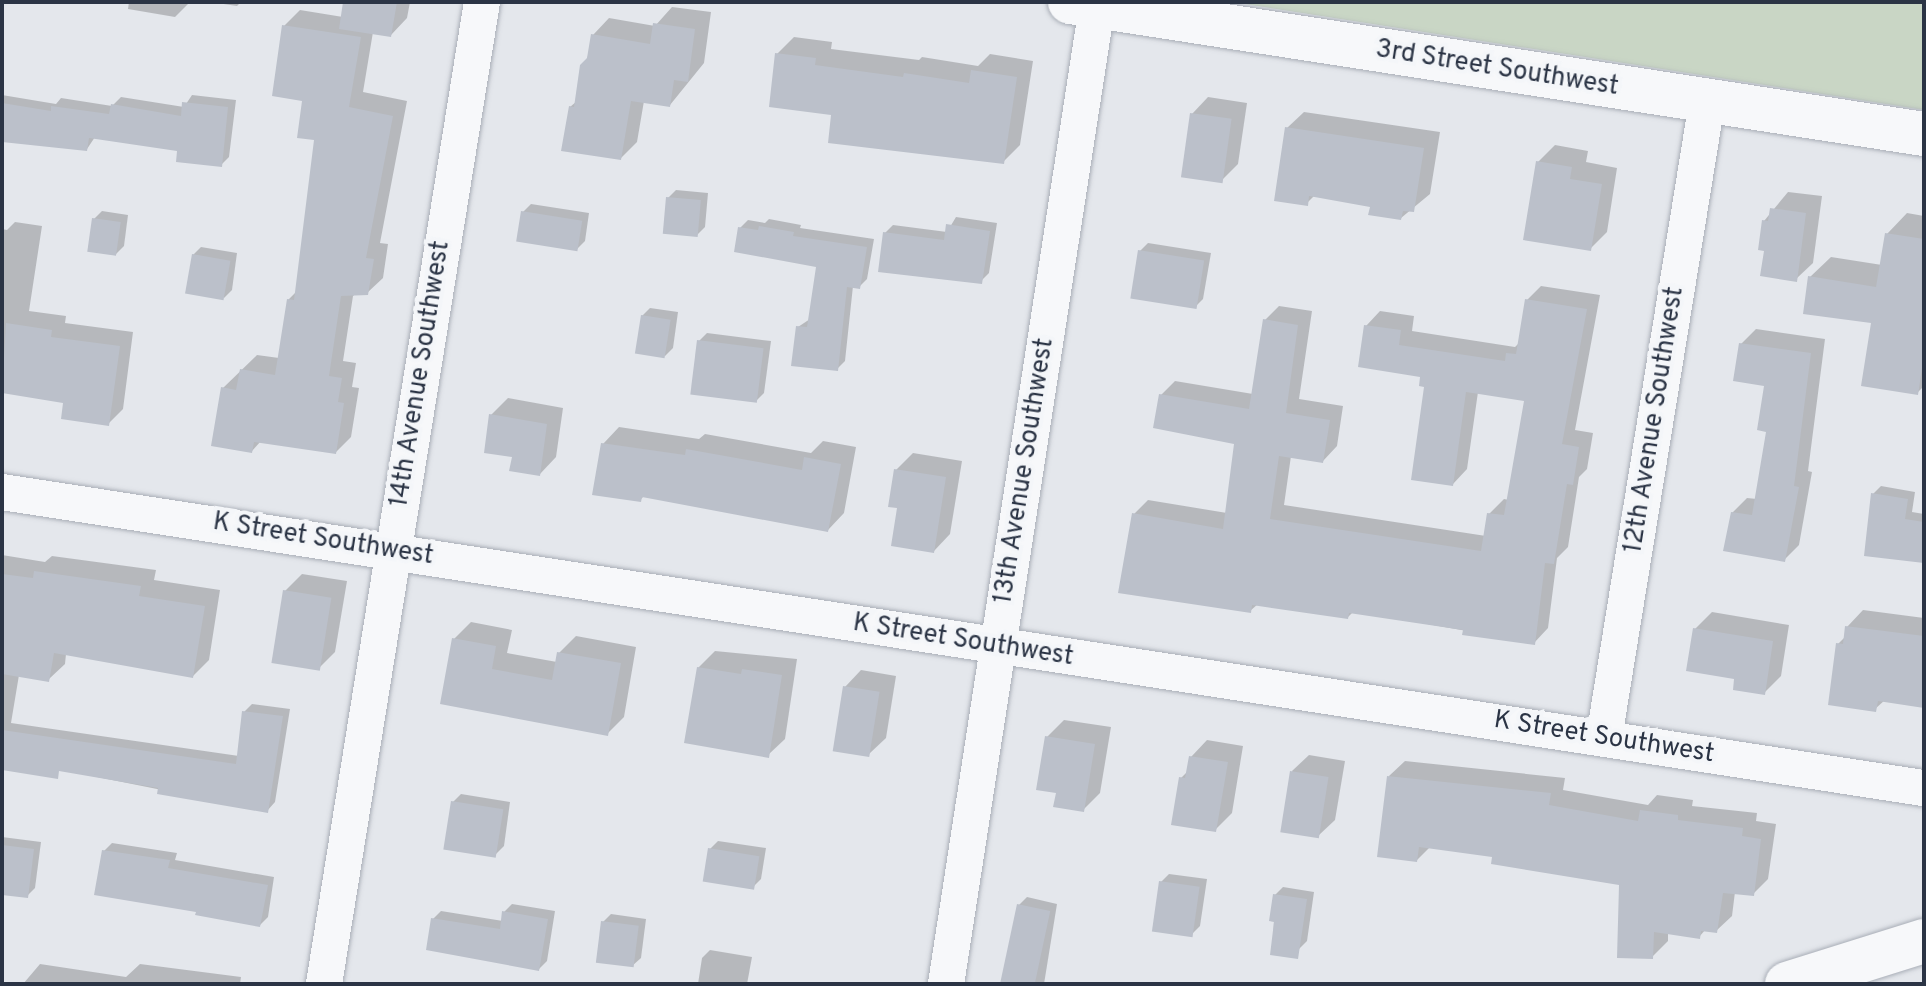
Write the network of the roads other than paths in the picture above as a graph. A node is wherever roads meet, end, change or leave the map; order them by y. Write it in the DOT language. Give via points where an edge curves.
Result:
graph roads {
  1 [pos="482,2"];
  2 [pos="1084,4"];
  3 [pos="1707,102"];
  4 [pos="1924,134"];
  5 [pos="2,492"];
  6 [pos="392,551"];
  7 [pos="997,646"];
  8 [pos="1604,738"];
  9 [pos="1924,788"];
  10 [pos="1924,941"];
  11 [pos="324,984"];
  12 [pos="946,984"];
  13 [pos="1787,984"];
  1 -- 6 [label="street, 14th Avenue Southwest"];
  2 -- 3 [label="street, 3rd Street Southwest"];
  2 -- 7 [label="street, 13th Avenue Southwest"];
  3 -- 4 [label="street, 3rd Street Southwest"];
  3 -- 8 [label="street, 12th Avenue Southwest"];
  5 -- 6 [label="street, K Street Southwest"];
  6 -- 7 [label="street, K Street Southwest"];
  6 -- 11 [label="street, 14th Avenue Southwest"];
  7 -- 8 [label="street, K Street Southwest"];
  7 -- 12 [label="street, 13th Avenue Southwest"];
  8 -- 9 [label="street, K Street Southwest"];
  10 -- 13 [label="street"];
}
